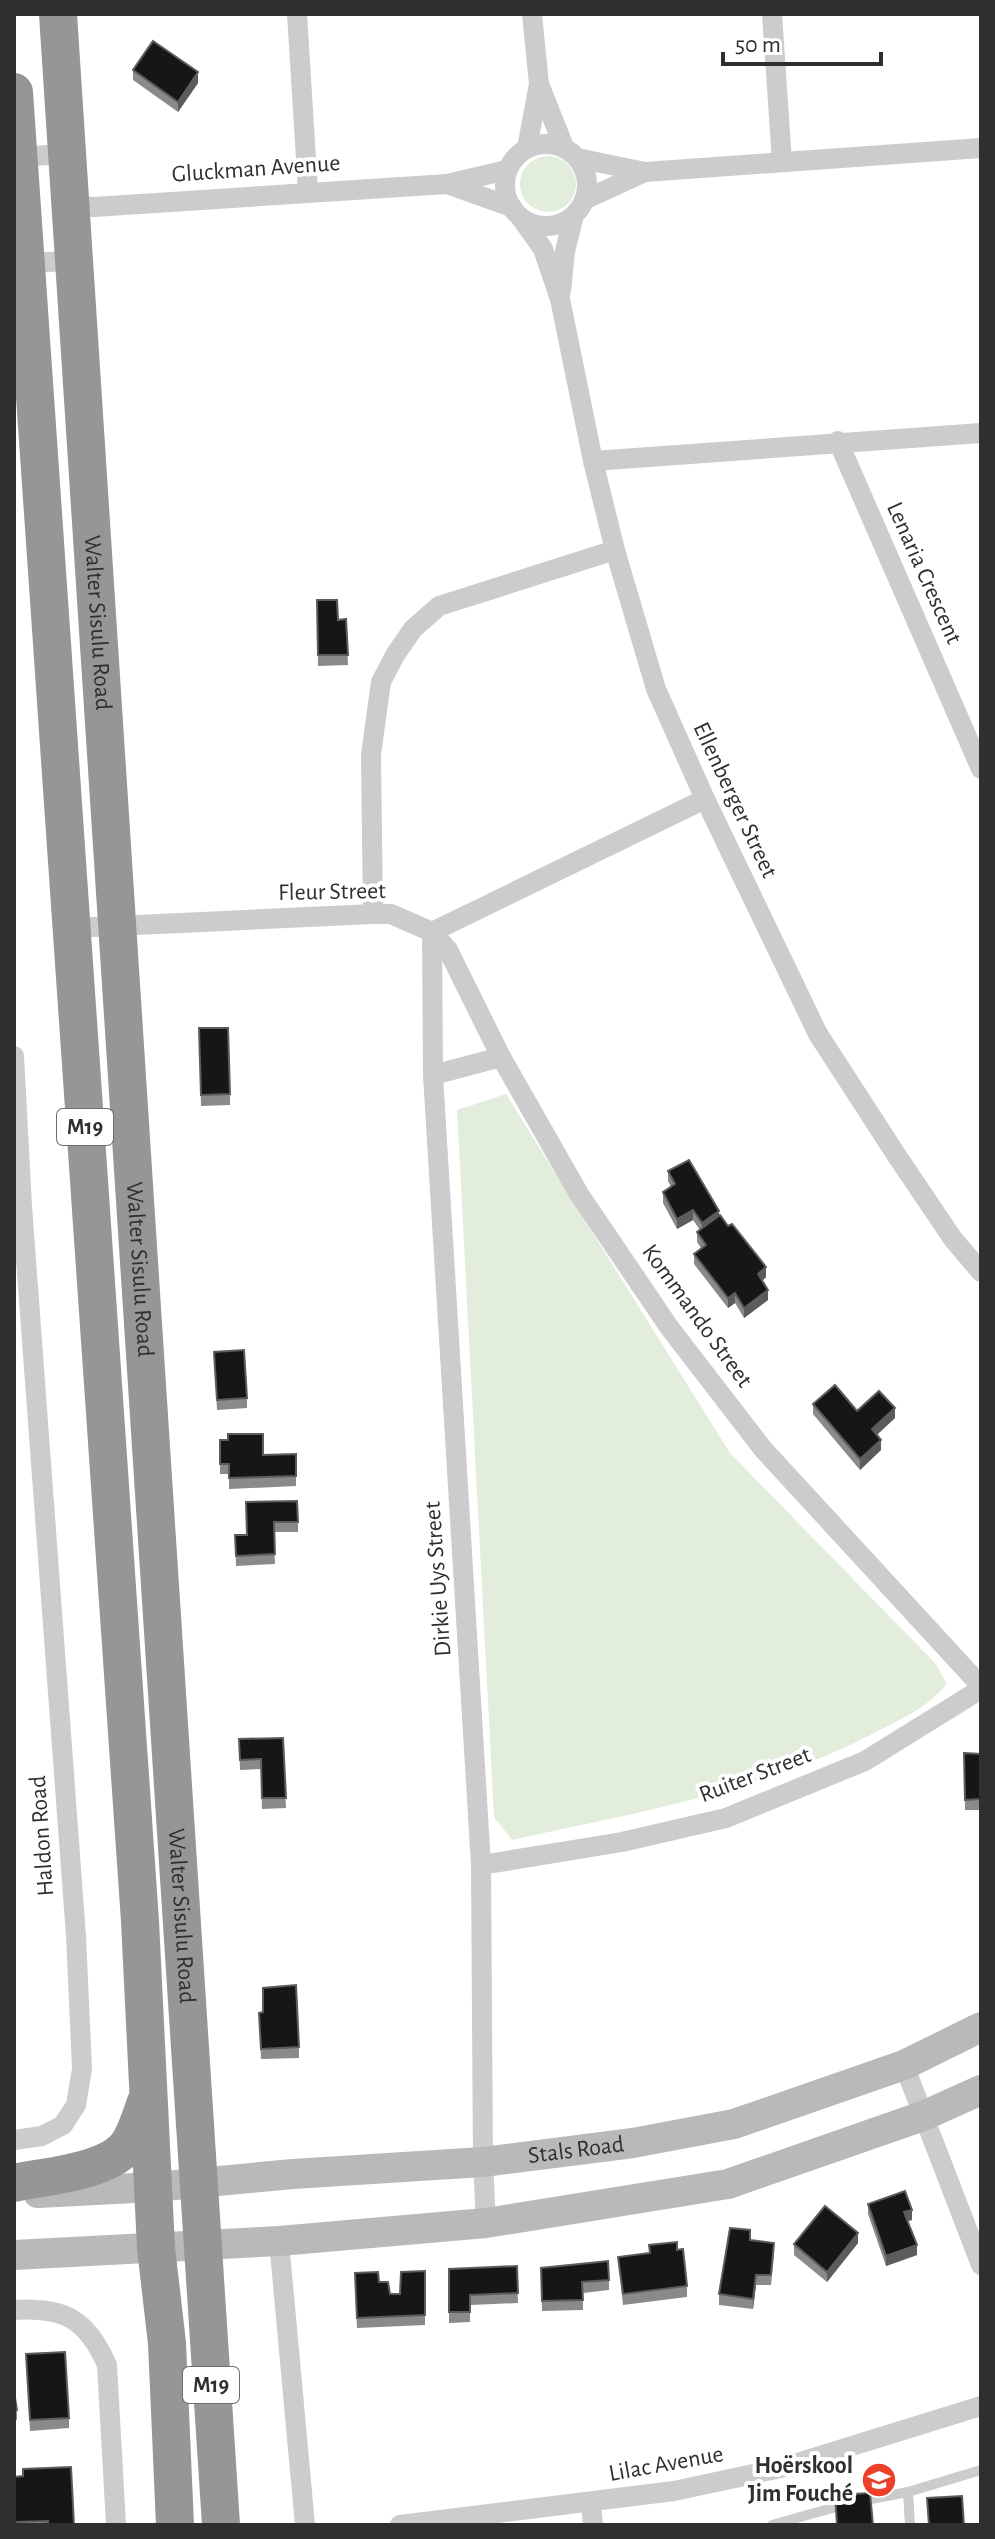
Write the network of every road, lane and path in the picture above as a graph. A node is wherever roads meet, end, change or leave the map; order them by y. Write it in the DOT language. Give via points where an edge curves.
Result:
graph roads {
  1 [pos="58,14"];
  2 [pos="297,14"];
  3 [pos="532,14"];
  4 [pos="772,14"];
  5 [pos="539,84"];
  6 [pos="14,92"];
  7 [pos="527,148"];
  8 [pos="981,148"];
  9 [pos="570,152"];
  10 [pos="67,154"];
  11 [pos="16,157"];
  12 [pos="782,162"];
  13 [pos="507,170"];
  14 [pos="645,172"];
  15 [pos="447,184"];
  16 [pos="308,191"];
  17 [pos="70,205"];
  18 [pos="579,208"];
  19 [pos="516,213"];
  20 [pos="74,261"];
  21 [pos="20,264"];
  22 [pos="560,299"];
  23 [pos="85,428"];
  24 [pos="37,430"];
  25 [pos="981,433"];
  26 [pos="838,441"];
  27 [pos="593,461"];
  28 [pos="615,550"];
  29 [pos="103,715"];
  30 [pos="57,717"];
  31 [pos="981,769"];
  32 [pos="705,799"];
  33 [pos="373,914"];
  34 [pos="117,926"];
  35 [pos="71,928"];
  36 [pos="432,932"];
  37 [pos="14,1056"];
  38 [pos="501,1057"];
  39 [pos="433,1075"];
  40 [pos="18,1206"];
  41 [pos="138,1263"];
  42 [pos="95,1265"];
  43 [pos="981,1272"];
  44 [pos="159,1588"];
  45 [pos="117,1591"];
  46 [pos="981,1688"];
  47 [pos="174,1813"];
  48 [pos="133,1816"];
  49 [pos="481,1865"];
  50 [pos="981,2027"];
  51 [pos="904,2065"];
  52 [pos="981,2090"];
  53 [pos="148,2097"];
  54 [pos="923,2116"];
  55 [pos="14,2140"];
  56 [pos="483,2162"];
  57 [pos="14,2183"];
  58 [pos="199,2183"];
  59 [pos="154,2187"];
  60 [pos="14,2194"];
  61 [pos="486,2223"];
  62 [pos="279,2241"];
  63 [pos="202,2246"];
  64 [pos="156,2248"];
  65 [pos="14,2255"];
  66 [pos="981,2265"];
  67 [pos="14,2310"];
  68 [pos="981,2406"];
  69 [pos="981,2470"];
  70 [pos="908,2492"];
  71 [pos="591,2503"];
  72 [pos="116,2525"];
  73 [pos="175,2525"];
  74 [pos="221,2525"];
  75 [pos="305,2525"];
  76 [pos="400,2525"];
  77 [pos="593,2525"];
  78 [pos="772,2525"];
  79 [pos="910,2525"];
  1 -- 10 [label="highway, Walter Sisulu Road / M19"];
  2 -- 16 [label="street"];
  3 -- 5 [label="street"];
  4 -- 12 [label="street"];
  5 -- 7 [label="street"];
  5 -- 9 [label="street"];
  6 -- 11 [label="highway, Walter Sisulu Road / M19"];
  7 -- 9 [label="street" via="545,143"];
  7 -- 13 [label="street"];
  8 -- 12 [label="street"];
  9 -- 14 [label="street"];
  9 -- 18 [label="street" via="587,178"];
  10 -- 11 [label="street"];
  10 -- 17 [label="highway, Walter Sisulu Road / M19"];
  11 -- 21 [label="highway, Walter Sisulu Road / M19"];
  12 -- 14 [label="street"];
  13 -- 15 [label="street, Gluckman Avenue"];
  13 -- 19 [label="street" via="506,193"];
  14 -- 18 [label="street"];
  15 -- 16 [label="street, Gluckman Avenue"];
  15 -- 19 [label="street, Gluckman Avenue"];
  16 -- 17 [label="street, Gluckman Avenue"];
  17 -- 20 [label="highway, Walter Sisulu Road / M19"];
  18 -- 19 [label="street" via="562,223 548,226"];
  18 -- 22 [label="street, Ellenberger Street" via="565,251"];
  19 -- 22 [label="street, Ellenberger Street" via="543,249"];
  20 -- 21 [label="street"];
  20 -- 23 [label="highway, Walter Sisulu Road / M19"];
  21 -- 24 [label="highway, Walter Sisulu Road / M19"];
  22 -- 27 [label="street, Ellenberger Street"];
  23 -- 24 [label="highway"];
  23 -- 29 [label="highway, Walter Sisulu Road / M19"];
  24 -- 30 [label="highway, Walter Sisulu Road / M19"];
  25 -- 26 [label="street"];
  26 -- 27 [label="street"];
  26 -- 31 [label="street, Lenaria Crescent"];
  27 -- 28 [label="street, Ellenberger Street"];
  28 -- 32 [label="street, Ellenberger Street" via="656,689"];
  28 -- 33 [label="street" via="439,606 395,655 381,682 371,755"];
  29 -- 30 [label="highway"];
  29 -- 34 [label="highway, Walter Sisulu Road / M19"];
  30 -- 35 [label="highway, Walter Sisulu Road / M19"];
  32 -- 36 [label="street"];
  32 -- 43 [label="street, Ellenberger Street" via="818,1034 953,1239"];
  33 -- 34 [label="street, Fleur Street"];
  33 -- 36 [label="street, Fleur Street" via="391,914"];
  34 -- 35 [label="street, Fleur Street"];
  34 -- 41 [label="highway, Walter Sisulu Road / M19"];
  35 -- 42 [label="highway, Walter Sisulu Road / M19"];
  36 -- 38 [label="street, Kommando Street" via="448,950"];
  36 -- 39 [label="street, Dirkie Uys Street"];
  37 -- 40 [label="street, Haldon Road"];
  38 -- 39 [label="street"];
  38 -- 46 [label="street, Kommando Street" via="579,1194 669,1327 763,1449"];
  39 -- 49 [label="street, Dirkie Uys Street"];
  40 -- 55 [label="street, Haldon Road" via="82,2069 76,2105 63,2125 42,2136"];
  41 -- 42 [label="highway"];
  41 -- 44 [label="highway, Walter Sisulu Road / M19"];
  42 -- 45 [label="highway, Walter Sisulu Road / M19"];
  44 -- 45 [label="highway"];
  44 -- 47 [label="highway, Walter Sisulu Road / M19"];
  45 -- 48 [label="highway, Walter Sisulu Road / M19"];
  46 -- 49 [label="street, Ruiter Street" via="865,1761 726,1818"];
  47 -- 48 [label="highway"];
  47 -- 58 [label="highway, Walter Sisulu Road / M19"];
  48 -- 53 [label="highway, Walter Sisulu Road / M19"];
  49 -- 56 [label="street, Dirkie Uys Street"];
  50 -- 51 [label="street, Stals Road"];
  51 -- 54 [label="street"];
  51 -- 56 [label="street, Stals Road" via="734,2124"];
  52 -- 54 [label="street"];
  53 -- 57 [label="highway" via="131,2140 118,2156"];
  53 -- 59 [label="highway, Walter Sisulu Road / M19"];
  54 -- 61 [label="street" via="728,2184"];
  54 -- 66 [label="street"];
  56 -- 58 [label="street, Stals Road"];
  56 -- 61 [label="street, Dirkie Uys Street"];
  58 -- 59 [label="street, Stals Road"];
  58 -- 63 [label="highway, Walter Sisulu Road / M19"];
  59 -- 60 [label="street, Stals Road"];
  59 -- 64 [label="highway, Walter Sisulu Road / M19"];
  61 -- 62 [label="street"];
  62 -- 63 [label="street"];
  62 -- 75 [label="street"];
  63 -- 64 [label="street"];
  63 -- 74 [label="highway, Walter Sisulu Road / M19"];
  64 -- 65 [label="street"];
  64 -- 73 [label="highway, Walter Sisulu Road / M19" via="167,2343"];
  67 -- 72 [label="street" via="68,2316 96,2341 107,2365"];
  68 -- 71 [label="street, Lilac Avenue" via="781,2468"];
  69 -- 70 [label="lane"];
  70 -- 78 [label="lane"];
  70 -- 79 [label="lane"];
  71 -- 76 [label="street, Lilac Avenue"];
  71 -- 77 [label="street"];
}
